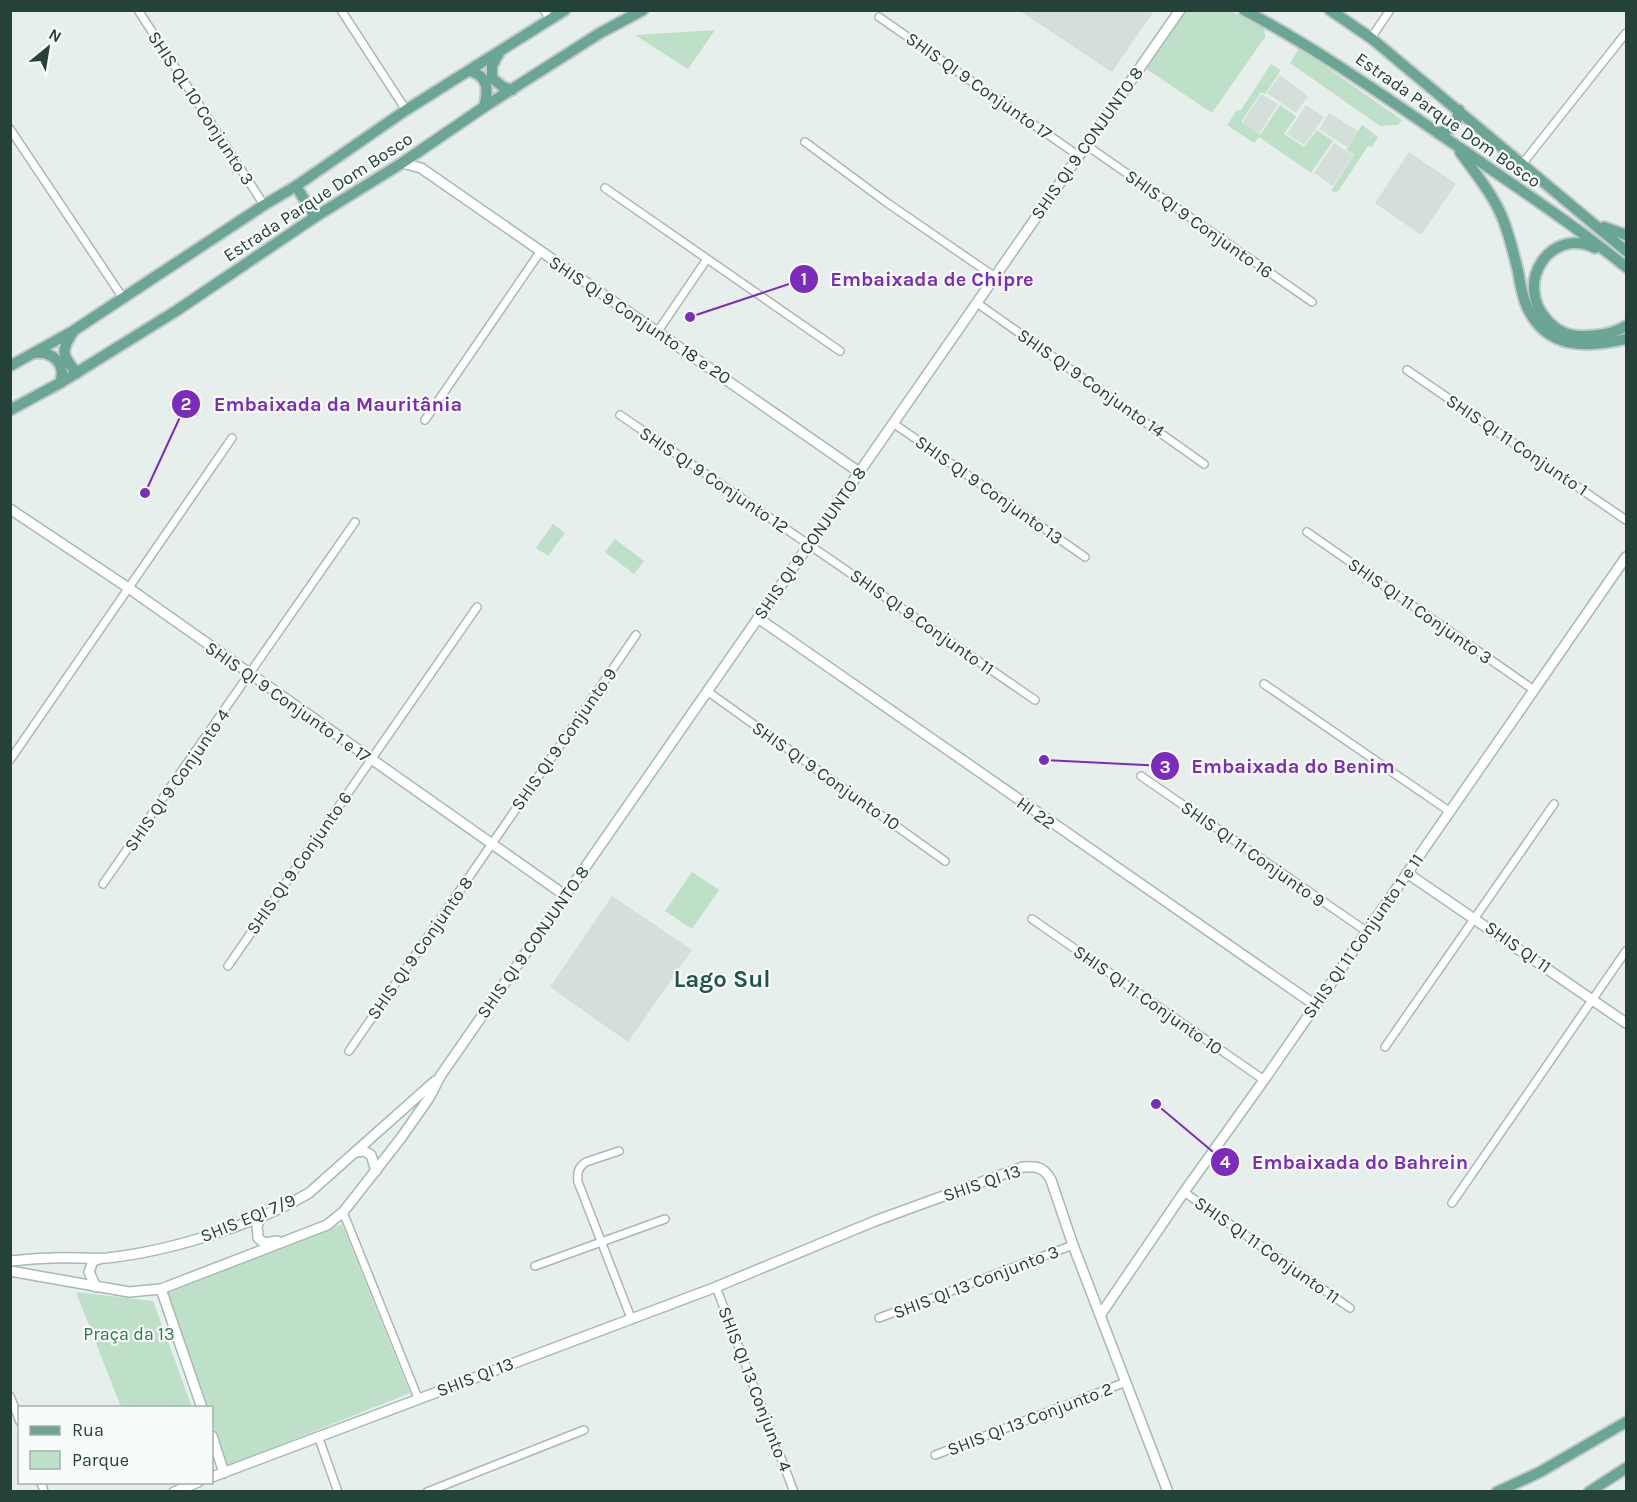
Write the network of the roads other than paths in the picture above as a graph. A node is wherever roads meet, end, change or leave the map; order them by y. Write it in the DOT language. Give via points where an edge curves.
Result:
graph roads {
  1 [pos="138,10"];
  2 [pos="342,10"];
  3 [pos="565,10"];
  4 [pos="642,10"];
  5 [pos="1180,10"];
  6 [pos="1244,10"];
  7 [pos="1330,10"];
  8 [pos="1390,10"];
  9 [pos="547,15"];
  10 [pos="879,17"];
  11 [pos="1626,33"];
  12 [pos="1371,38"];
  13 [pos="499,53"];
  14 [pos="470,71"];
  15 [pos="512,90"];
  16 [pos="484,107"];
  17 [pos="406,110"];
  18 [pos="1459,110"];
  19 [pos="10,129"];
  20 [pos="1438,133"];
  21 [pos="805,142"];
  22 [pos="1455,144"];
  23 [pos="1086,145"];
  24 [pos="420,151"];
  25 [pos="1079,156"];
  26 [pos="402,163"];
  27 [pos="1523,164"];
  28 [pos="421,168"];
  29 [pos="296,186"];
  30 [pos="605,188"];
  31 [pos="264,205"];
  32 [pos="315,217"];
  33 [pos="1588,218"];
  34 [pos="1626,235"];
  35 [pos="1626,251"];
  36 [pos="540,252"];
  37 [pos="1616,258"];
  38 [pos="707,259"];
  39 [pos="1626,267"];
  40 [pos="995,277"];
  41 [pos="123,298"];
  42 [pos="1312,302"];
  43 [pos="977,303"];
  44 [pos="1626,326"];
  45 [pos="73,331"];
  46 [pos="658,331"];
  47 [pos="1626,339"];
  48 [pos="840,351"];
  49 [pos="33,353"];
  50 [pos="10,366"];
  51 [pos="1407,370"];
  52 [pos="76,373"];
  53 [pos="60,383"];
  54 [pos="10,410"];
  55 [pos="620,415"];
  56 [pos="425,420"];
  57 [pos="893,423"];
  58 [pos="232,438"];
  59 [pos="1204,464"];
  60 [pos="859,472"];
  61 [pos="10,509"];
  62 [pos="1626,520"];
  63 [pos="355,522"];
  64 [pos="1307,532"];
  65 [pos="809,544"];
  66 [pos="1085,557"];
  67 [pos="1626,557"];
  68 [pos="129,589"];
  69 [pos="477,607"];
  70 [pos="758,618"];
  71 [pos="636,634"];
  72 [pos="250,675"];
  73 [pos="1264,684"];
  74 [pos="1534,690"];
  75 [pos="707,692"];
  76 [pos="1035,700"];
  77 [pos="10,760"];
  78 [pos="370,760"];
  79 [pos="1141,776"];
  80 [pos="1554,804"];
  81 [pos="1449,811"];
  82 [pos="492,844"];
  83 [pos="945,861"];
  84 [pos="1407,873"];
  85 [pos="103,884"];
  86 [pos="566,896"];
  87 [pos="1475,917"];
  88 [pos="1032,919"];
  89 [pos="1366,932"];
  90 [pos="1626,951"];
  91 [pos="228,966"];
  92 [pos="1593,1000"];
  93 [pos="1315,1005"];
  94 [pos="1626,1023"];
  95 [pos="1385,1047"];
  96 [pos="349,1052"];
  97 [pos="441,1075"];
  98 [pos="1264,1080"];
  99 [pos="619,1151"];
  100 [pos="357,1152"];
  101 [pos="376,1171"];
  102 [pos="1184,1192"];
  103 [pos="1452,1203"];
  104 [pos="343,1212"];
  105 [pos="262,1216"];
  106 [pos="665,1219"];
  107 [pos="297,1238"];
  108 [pos="602,1243"];
  109 [pos="1073,1245"];
  110 [pos="104,1258"];
  111 [pos="10,1261"];
  112 [pos="535,1266"];
  113 [pos="10,1271"];
  114 [pos="96,1287"];
  115 [pos="716,1287"];
  116 [pos="161,1290"];
  117 [pos="1350,1308"];
  118 [pos="1101,1314"];
  119 [pos="631,1318"];
  120 [pos="879,1318"];
  121 [pos="1126,1382"];
  122 [pos="10,1396"];
  123 [pos="418,1398"];
  124 [pos="202,1406"];
  125 [pos="18,1417"];
  126 [pos="1626,1422"];
  127 [pos="584,1430"];
  128 [pos="318,1436"];
  129 [pos="213,1439"];
  130 [pos="935,1455"];
  131 [pos="1626,1468"];
  132 [pos="224,1473"];
  133 [pos="213,1477"];
  134 [pos="193,1484"];
  135 [pos="1596,1490"];
  136 [pos="174,1491"];
  137 [pos="338,1491"];
  138 [pos="427,1491"];
  139 [pos="794,1491"];
  140 [pos="1168,1491"];
  141 [pos="1497,1491"];
  1 -- 31 [label="street, SHIS QL 10 Conjunto 3"];
  2 -- 17 [label="street"];
  3 -- 9 [label="main road, Estrada Parque Dom Bosco"];
  4 -- 15 [label="main road, Estrada Parque Dom Bosco"];
  5 -- 23 [label="street, SHIS QI 9 CONJUNTO 8"];
  6 -- 20 [label="main road, Estrada Parque Dom Bosco" via="1354,74"];
  7 -- 12 [label="main road, Estrada Parque Dom Bosco"];
  8 -- 12 [label="street"];
  9 -- 13 [label="main road, Estrada Parque Dom Bosco"];
  10 -- 25 [label="street, SHIS QI 9 Conjunto 17"];
  11 -- 27 [label="street"];
  12 -- 18 [label="main road, Estrada Parque Dom Bosco"];
  13 -- 14 [label="main road, Estrada Parque Dom Bosco"];
  13 -- 15 [label="main road" via="492,66 492,78"];
  14 -- 16 [label="main road" via="480,75 486,85"];
  14 -- 17 [label="main road, Estrada Parque Dom Bosco"];
  15 -- 16 [label="main road, Estrada Parque Dom Bosco"];
  16 -- 24 [label="main road, Estrada Parque Dom Bosco"];
  17 -- 29 [label="main road, Estrada Parque Dom Bosco"];
  18 -- 20 [label="main road" via="1452,128"];
  18 -- 27 [label="main road, Estrada Parque Dom Bosco"];
  19 -- 41 [label="street"];
  20 -- 22 [label="main road, Estrada Parque Dom Bosco"];
  21 -- 40 [label="street"];
  22 -- 37 [label="main road, Estrada Parque Dom Bosco"];
  22 -- 47 [label="main road" via="1503,220 1527,307 1543,329 1568,344 1604,344"];
  23 -- 25 [label="street, SHIS QI 9 CONJUNTO 8"];
  23 -- 42 [label="street, SHIS QI 9 Conjunto 16"];
  24 -- 26 [label="main road, Estrada Parque Dom Bosco"];
  24 -- 28 [label="street"];
  25 -- 40 [label="street, SHIS QI 9 CONJUNTO 8"];
  26 -- 28 [label="street, SHIS QI 9 Conjunto 18 e 20"];
  26 -- 32 [label="main road, Estrada Parque Dom Bosco"];
  27 -- 33 [label="main road, Estrada Parque Dom Bosco"];
  28 -- 36 [label="street, SHIS QI 9 Conjunto 18 e 20"];
  29 -- 31 [label="main road, Estrada Parque Dom Bosco"];
  29 -- 32 [label="main road"];
  30 -- 38 [label="street"];
  31 -- 41 [label="main road, Estrada Parque Dom Bosco"];
  32 -- 52 [label="main road, Estrada Parque Dom Bosco"];
  33 -- 34 [label="main road"];
  33 -- 35 [label="main road, Estrada Parque Dom Bosco"];
  36 -- 46 [label="street, SHIS QI 9 Conjunto 18 e 20"];
  36 -- 56 [label="street"];
  37 -- 39 [label="main road, Estrada Parque Dom Bosco"];
  37 -- 44 [label="main road" via="1586,244 1556,248 1541,261 1534,277 1534,300 1538,311 1555,329 1570,336 1599,336"];
  38 -- 46 [label="street"];
  38 -- 48 [label="street"];
  40 -- 43 [label="street, SHIS QI 9 CONJUNTO 8"];
  41 -- 45 [label="main road, Estrada Parque Dom Bosco"];
  43 -- 57 [label="street, SHIS QI 9 CONJUNTO 8"];
  43 -- 59 [label="street, SHIS QI 9 Conjunto 14"];
  45 -- 49 [label="main road, Estrada Parque Dom Bosco"];
  45 -- 52 [label="main road" via="63,352"];
  46 -- 60 [label="street, SHIS QI 9 Conjunto 18 e 20"];
  49 -- 50 [label="main road, Estrada Parque Dom Bosco"];
  49 -- 53 [label="main road" via="48,354 61,364"];
  51 -- 62 [label="street, SHIS QI 11 Conjunto 1"];
  52 -- 53 [label="main road, Estrada Parque Dom Bosco"];
  53 -- 54 [label="main road, Estrada Parque Dom Bosco"];
  55 -- 65 [label="street, SHIS QI 9 Conjunto 12"];
  57 -- 60 [label="street, SHIS QI 9 CONJUNTO 8"];
  57 -- 66 [label="street, SHIS QI 9 Conjunto 13"];
  58 -- 68 [label="street"];
  60 -- 65 [label="street, SHIS QI 9 CONJUNTO 8"];
  61 -- 68 [label="street, SHIS QI 9 Conjunto 1 e 17"];
  63 -- 72 [label="street, SHIS QI 9 Conjunto 4"];
  64 -- 74 [label="street, SHIS QI 11 Conjunto 3"];
  65 -- 70 [label="street, SHIS QI 9 CONJUNTO 8"];
  65 -- 76 [label="street, SHIS QI 9 Conjunto 11"];
  67 -- 74 [label="street, SHIS QI 11 Conjunto 1 e 11"];
  68 -- 72 [label="street, SHIS QI 9 Conjunto 1 e 17"];
  68 -- 77 [label="street"];
  69 -- 78 [label="street, SHIS QI 9 Conjunto 6"];
  70 -- 75 [label="street, SHIS QI 9 CONJUNTO 8"];
  70 -- 93 [label="street, HI 22"];
  71 -- 82 [label="street, SHIS QI 9 Conjunto 9"];
  72 -- 78 [label="street, SHIS QI 9 Conjunto 1 e 17"];
  72 -- 85 [label="street, SHIS QI 9 Conjunto 4"];
  73 -- 81 [label="street"];
  74 -- 81 [label="street, SHIS QI 11 Conjunto 1 e 11"];
  75 -- 83 [label="street, SHIS QI 9 Conjunto 10"];
  75 -- 86 [label="street, SHIS QI 9 CONJUNTO 8"];
  78 -- 82 [label="street, SHIS QI 9 Conjunto 1 e 17"];
  78 -- 91 [label="street, SHIS QI 9 Conjunto 6"];
  79 -- 89 [label="street, SHIS QI 11 Conjunto 9"];
  80 -- 87 [label="street"];
  81 -- 84 [label="street, SHIS QI 11 Conjunto 1 e 11"];
  82 -- 86 [label="street, SHIS QI 9 Conjunto 1 e 17"];
  82 -- 96 [label="street, SHIS QI 9 Conjunto 8"];
  84 -- 87 [label="street, SHIS QI 11"];
  84 -- 89 [label="street, SHIS QI 11 Conjunto 1 e 11"];
  86 -- 97 [label="street, SHIS QI 9 CONJUNTO 8"];
  87 -- 92 [label="street, SHIS QI 11"];
  87 -- 95 [label="street"];
  88 -- 98 [label="street, SHIS QI 11 Conjunto 10"];
  89 -- 93 [label="street, SHIS QI 11 Conjunto 1 e 11"];
  90 -- 92 [label="street"];
  92 -- 94 [label="street, SHIS QI 11"];
  92 -- 103 [label="street"];
  93 -- 98 [label="street, SHIS QI 11 Conjunto 1 e 11"];
  97 -- 100 [label="street, SHIS EQI 7/9"];
  97 -- 101 [label="street"];
  98 -- 102 [label="street, SHIS QI 11 Conjunto 1 e 11"];
  99 -- 108 [label="street" via="586,1162 577,1175"];
  100 -- 101 [label="street" via="370,1155"];
  100 -- 105 [label="street, SHIS EQI 7/9" via="309,1193"];
  101 -- 104 [label="street"];
  102 -- 117 [label="street, SHIS QI 11 Conjunto 11"];
  102 -- 118 [label="street, SHIS QI 11 Conjunto 1 e 11"];
  104 -- 107 [label="street" via="327,1225"];
  104 -- 123 [label="street"];
  105 -- 107 [label="street" via="256,1230 264,1243"];
  105 -- 110 [label="street, SHIS EQI 7/9" via="161,1249"];
  106 -- 108 [label="street"];
  107 -- 116 [label="street"];
  108 -- 112 [label="street"];
  108 -- 119 [label="street"];
  109 -- 115 [label="street, SHIS QI 13" via="1047,1173 1033,1166 1023,1167 875,1221"];
  109 -- 118 [label="street, SHIS QI 13"];
  109 -- 120 [label="street, SHIS QI 13 Conjunto 3"];
  110 -- 111 [label="street, SHIS EQI 7/9"];
  110 -- 114 [label="street" via="93,1261 89,1267"];
  113 -- 114 [label="street"];
  114 -- 116 [label="street" via="129,1292"];
  115 -- 119 [label="street, SHIS QI 13"];
  115 -- 139 [label="street, SHIS QI 13 Conjunto 4"];
  116 -- 124 [label="street"];
  118 -- 121 [label="street, SHIS QI 13"];
  119 -- 123 [label="street, SHIS QI 13"];
  121 -- 130 [label="street, SHIS QI 13 Conjunto 2"];
  121 -- 140 [label="street, SHIS QI 13"];
  122 -- 125 [label="street"];
  123 -- 128 [label="street, SHIS QI 13"];
  126 -- 141 [label="main road" via="1540,1472"];
  127 -- 138 [label="street"];
  128 -- 132 [label="street, SHIS QI 13"];
  128 -- 137 [label="street"];
  129 -- 132 [label="street"];
  131 -- 135 [label="main road"];
  132 -- 133 [label="street, SHIS QI 13"];
  134 -- 136 [label="street"];
}
